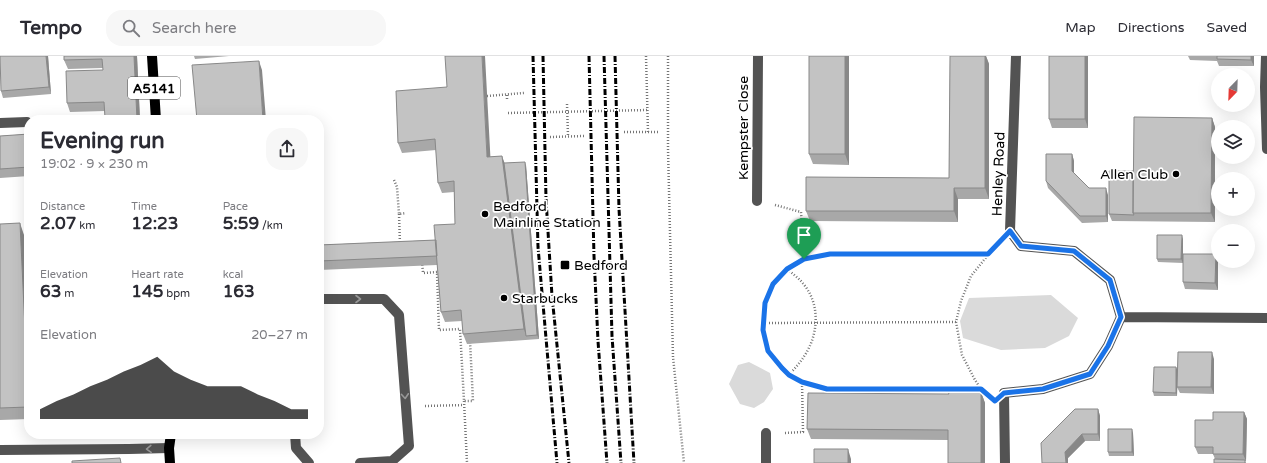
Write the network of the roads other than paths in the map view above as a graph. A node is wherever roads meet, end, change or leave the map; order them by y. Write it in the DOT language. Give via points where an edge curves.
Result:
graph roads {
  1 [pos="152,56"];
  2 [pos="758,56"];
  3 [pos="1016,56"];
  4 [pos="1266,56"];
  5 [pos="1266,87"];
  6 [pos="156,115"];
  7 [pos="24,122"];
  8 [pos="0,123"];
  9 [pos="1267,149"];
  10 [pos="757,201"];
  11 [pos="324,299"];
  12 [pos="1121,317"];
  13 [pos="1267,318"];
  14 [pos="766,433"];
  15 [pos="170,439"];
  16 [pos="295,439"];
  17 [pos="169,448"];
  18 [pos="0,450"];
  19 [pos="170,463"];
  20 [pos="309,463"];
  21 [pos="360,463"];
  22 [pos="766,463"];
  23 [pos="1005,463"];
  1 -- 6 [label="main road, A5141"];
  2 -- 10 [label="street, Kempster Close"];
  3 -- 12 [label="street, Henley Road" via="1010,231 1021,246 1074,251 1110,280"];
  4 -- 5 [label="street"];
  5 -- 9 [label="street"];
  7 -- 8 [label="street"];
  11 -- 21 [label="street, one-way" via="384,299 399,315 409,446 392,462"];
  12 -- 13 [label="street"];
  12 -- 23 [label="street" via="1108,346 1090,374 1043,389 1004,393"];
  14 -- 22 [label="street"];
  15 -- 17 [label="main road"];
  16 -- 20 [label="street" via="296,448"];
  17 -- 18 [label="street, one-way"];
  17 -- 19 [label="main road"];
}
